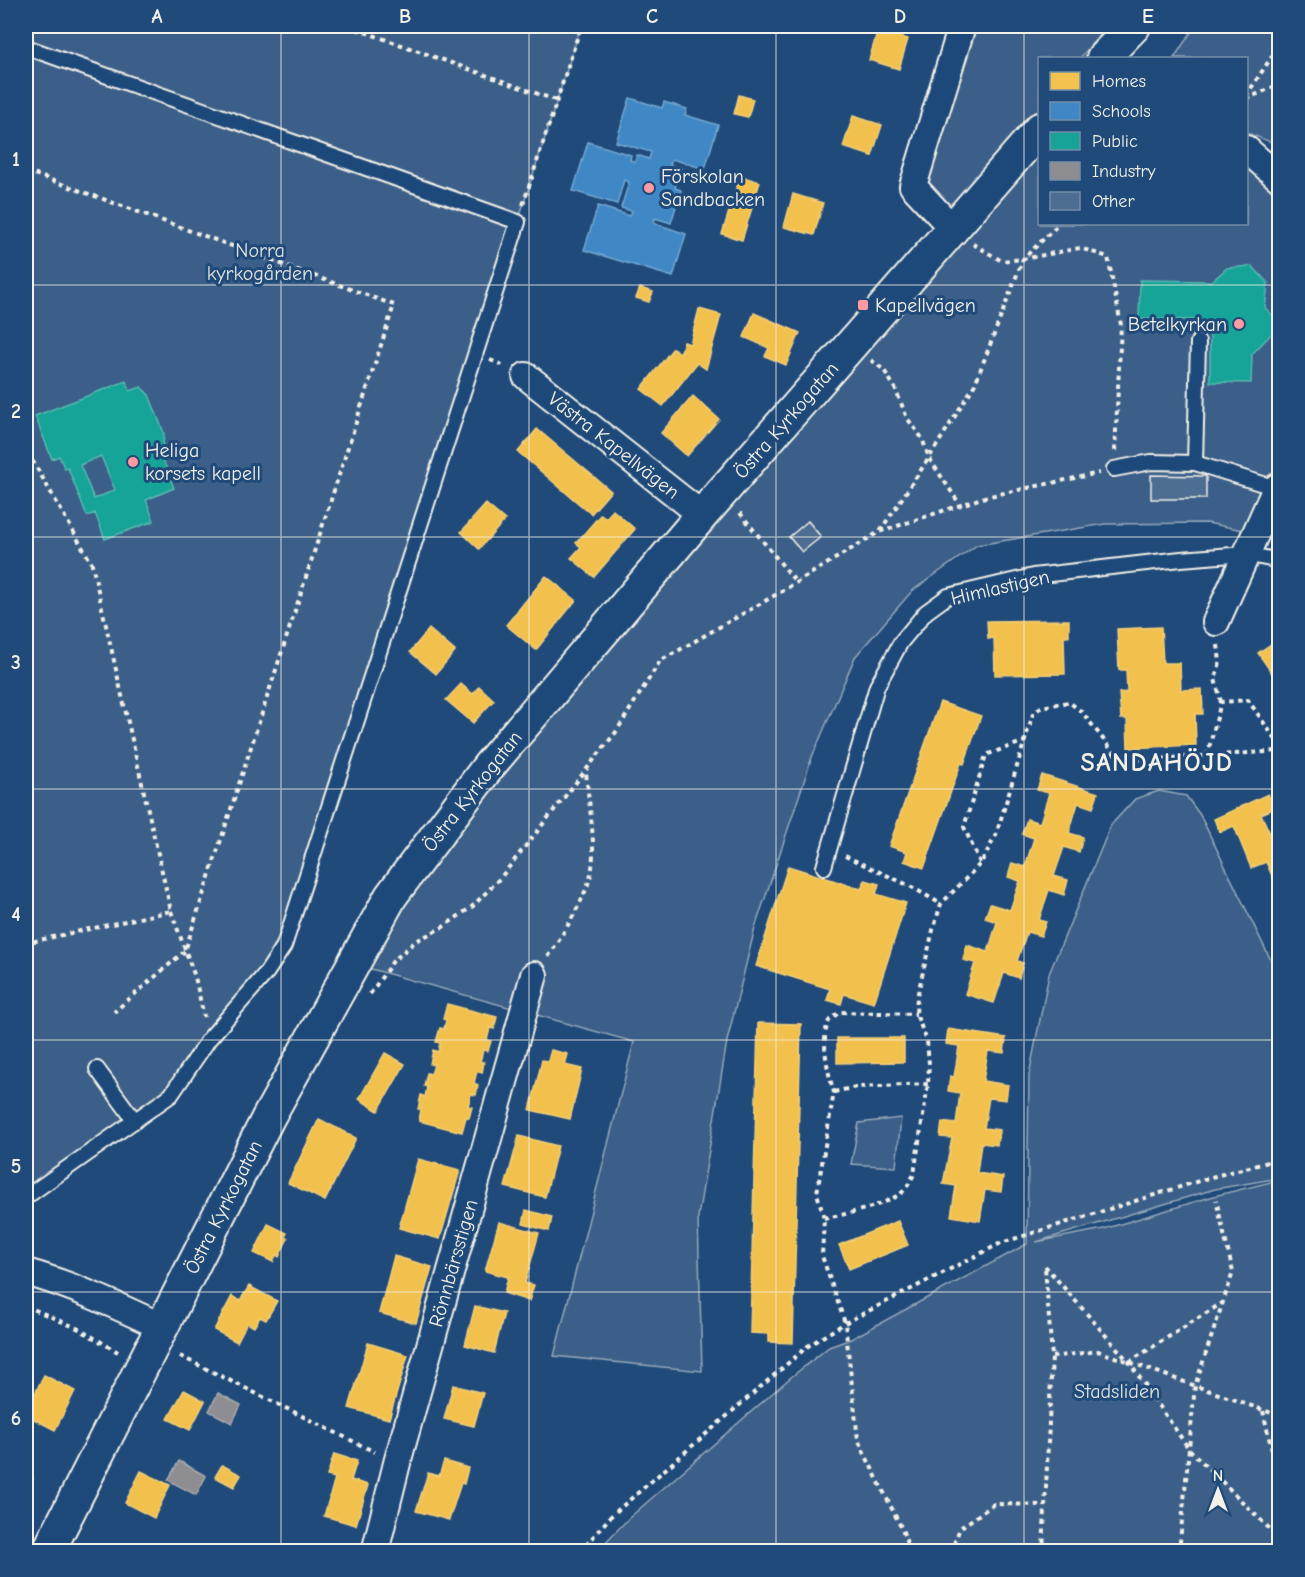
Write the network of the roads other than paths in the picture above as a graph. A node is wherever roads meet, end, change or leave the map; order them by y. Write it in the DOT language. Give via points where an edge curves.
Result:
graph roads {
  1 [pos="962,26"];
  2 [pos="1134,26"];
  3 [pos="26,47"];
  4 [pos="1113,56"];
  5 [pos="1038,131"];
  6 [pos="1248,151"];
  7 [pos="1280,179"];
  8 [pos="952,228"];
  9 [pos="1198,342"];
  10 [pos="526,376"];
  11 [pos="1195,463"];
  12 [pos="1114,470"];
  13 [pos="1278,487"];
  14 [pos="702,515"];
  15 [pos="1245,554"];
  16 [pos="1280,561"];
  17 [pos="1216,622"];
  18 [pos="824,867"];
  19 [pos="534,975"];
  20 [pos="97,1069"];
  21 [pos="135,1121"];
  22 [pos="26,1197"];
  23 [pos="26,1272"];
  24 [pos="173,1336"];
  25 [pos="48,1551"];
  26 [pos="375,1551"];
  1 -- 8 [label="street" via="913,186"];
  2 -- 4 [label="street"];
  3 -- 21 [label="lane" via="518,222 284,946 267,972 209,1039 171,1095"];
  5 -- 8 [label="street, Östra Kyrkogatan"];
  6 -- 7 [label="street"];
  8 -- 14 [label="street, Östra Kyrkogatan"];
  9 -- 11 [label="lane"];
  10 -- 14 [label="street, Västra Kapellvägen"];
  11 -- 12 [label="lane" via="1151,462"];
  11 -- 13 [label="lane"];
  13 -- 15 [label="street"];
  14 -- 24 [label="street, Östra Kyrkogatan" via="488,768 391,896 268,1118"];
  15 -- 16 [label="lane, Himlastigen"];
  15 -- 17 [label="street"];
  15 -- 18 [label="lane, Himlastigen" via="1033,576 948,596 926,612 901,642 877,686"];
  19 -- 26 [label="street, Rönnbärsstigen"];
  20 -- 21 [label="lane"];
  21 -- 22 [label="lane"];
  23 -- 24 [label="street" via="114,1305"];
  24 -- 25 [label="street, Östra Kyrkogatan" via="136,1379"];
}
